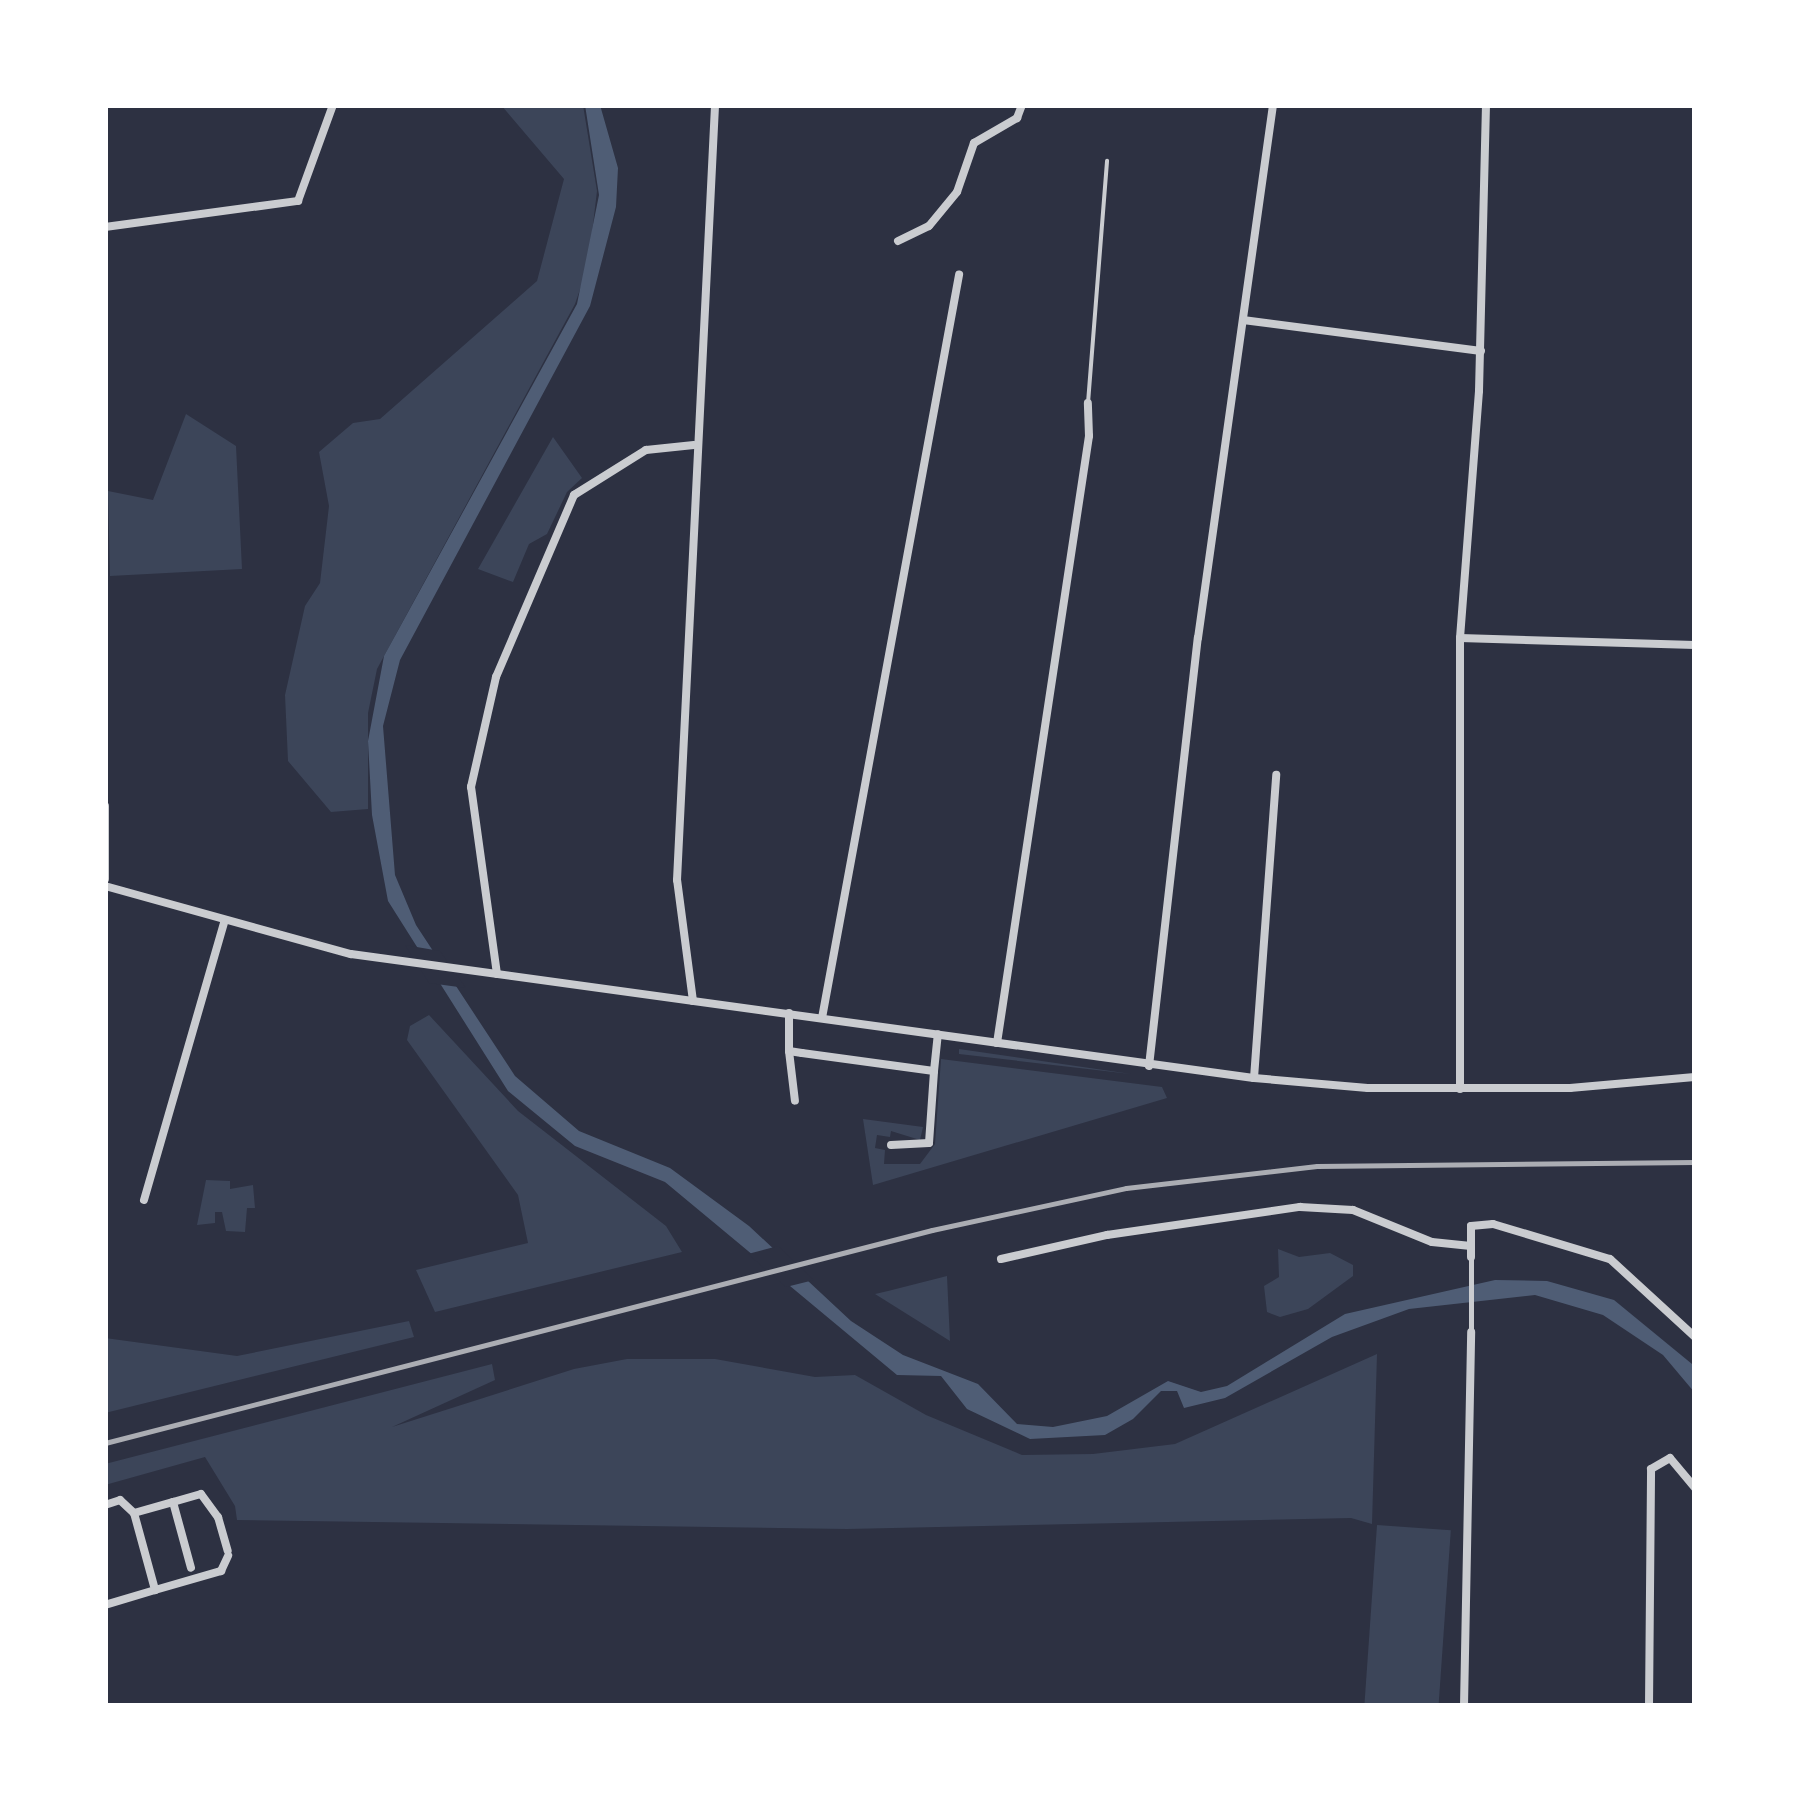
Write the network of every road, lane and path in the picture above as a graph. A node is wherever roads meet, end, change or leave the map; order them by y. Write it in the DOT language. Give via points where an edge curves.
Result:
graph roads {
  1 [pos="333,105"];
  2 [pos="715,105"];
  3 [pos="1022,105"];
  4 [pos="1273,105"];
  5 [pos="1486,105"];
  6 [pos="1107,162"];
  7 [pos="105,226"];
  8 [pos="898,240"];
  9 [pos="959,275"];
  10 [pos="1244,320"];
  11 [pos="1481,351"];
  12 [pos="1088,403"];
  13 [pos="694,445"];
  14 [pos="1460,638"];
  15 [pos="1695,645"];
  16 [pos="1276,775"];
  17 [pos="105,806"];
  18 [pos="105,883"];
  19 [pos="224,922"];
  20 [pos="497,974"];
  21 [pos="693,1001"];
  22 [pos="789,1013"];
  23 [pos="822,1018"];
  24 [pos="938,1034"];
  25 [pos="997,1043"];
  26 [pos="789,1051"];
  27 [pos="1149,1066"];
  28 [pos="934,1071"];
  29 [pos="1695,1077"];
  30 [pos="1254,1078"];
  31 [pos="1460,1088"];
  32 [pos="795,1101"];
  33 [pos="891,1145"];
  34 [pos="144,1200"];
  35 [pos="1471,1246"];
  36 [pos="1471,1257"];
  37 [pos="1001,1259"];
  38 [pos="1471,1332"];
  39 [pos="1695,1337"];
  40 [pos="1695,1488"];
  41 [pos="172,1502"];
  42 [pos="105,1505"];
  43 [pos="134,1512"];
  44 [pos="191,1568"];
  45 [pos="155,1590"];
  46 [pos="105,1605"];
  47 [pos="1464,1706"];
  48 [pos="1648,1706"];
  1 -- 7 [label="street" via="298,201"];
  2 -- 13 [label="street"];
  3 -- 8 [label="street" via="1017,118 974,143 957,192 930,226"];
  4 -- 10 [label="street"];
  5 -- 11 [label="street"];
  6 -- 12 [label="lane"];
  9 -- 23 [label="street"];
  10 -- 11 [label="street"];
  10 -- 27 [label="street"];
  11 -- 14 [label="street"];
  12 -- 25 [label="street" via="1090,436"];
  13 -- 20 [label="street" via="646,450 574,494 496,678 472,787"];
  13 -- 21 [label="street" via="677,880"];
  14 -- 15 [label="street"];
  14 -- 31 [label="street"];
  16 -- 30 [label="street"];
  17 -- 18 [label="street"];
  18 -- 19 [label="street"];
  19 -- 20 [label="street" via="388,960"];
  19 -- 34 [label="street"];
  20 -- 21 [label="street"];
  21 -- 22 [label="street"];
  22 -- 23 [label="street"];
  22 -- 26 [label="street"];
  23 -- 24 [label="street"];
  24 -- 25 [label="street"];
  24 -- 28 [label="street"];
  25 -- 27 [label="street"];
  26 -- 28 [label="street"];
  26 -- 32 [label="street"];
  27 -- 30 [label="street"];
  28 -- 33 [label="street" via="928,1143"];
  29 -- 31 [label="street" via="1590,1088"];
  30 -- 31 [label="street"];
  35 -- 36 [label="street"];
  35 -- 37 [label="street" via="1432,1242 1353,1210 1300,1207 1106,1235"];
  35 -- 39 [label="street" via="1471,1226 1493,1224 1610,1259"];
  36 -- 38 [label="street"];
  38 -- 47 [label="street"];
  40 -- 48 [label="street" via="1670,1458 1651,1469"];
  41 -- 43 [label="street"];
  41 -- 44 [label="street"];
  41 -- 45 [label="street" via="200,1494 217,1514 228,1553 220,1571"];
  42 -- 43 [label="street" via="120,1500"];
  43 -- 45 [label="street"];
  45 -- 46 [label="street"];
}
